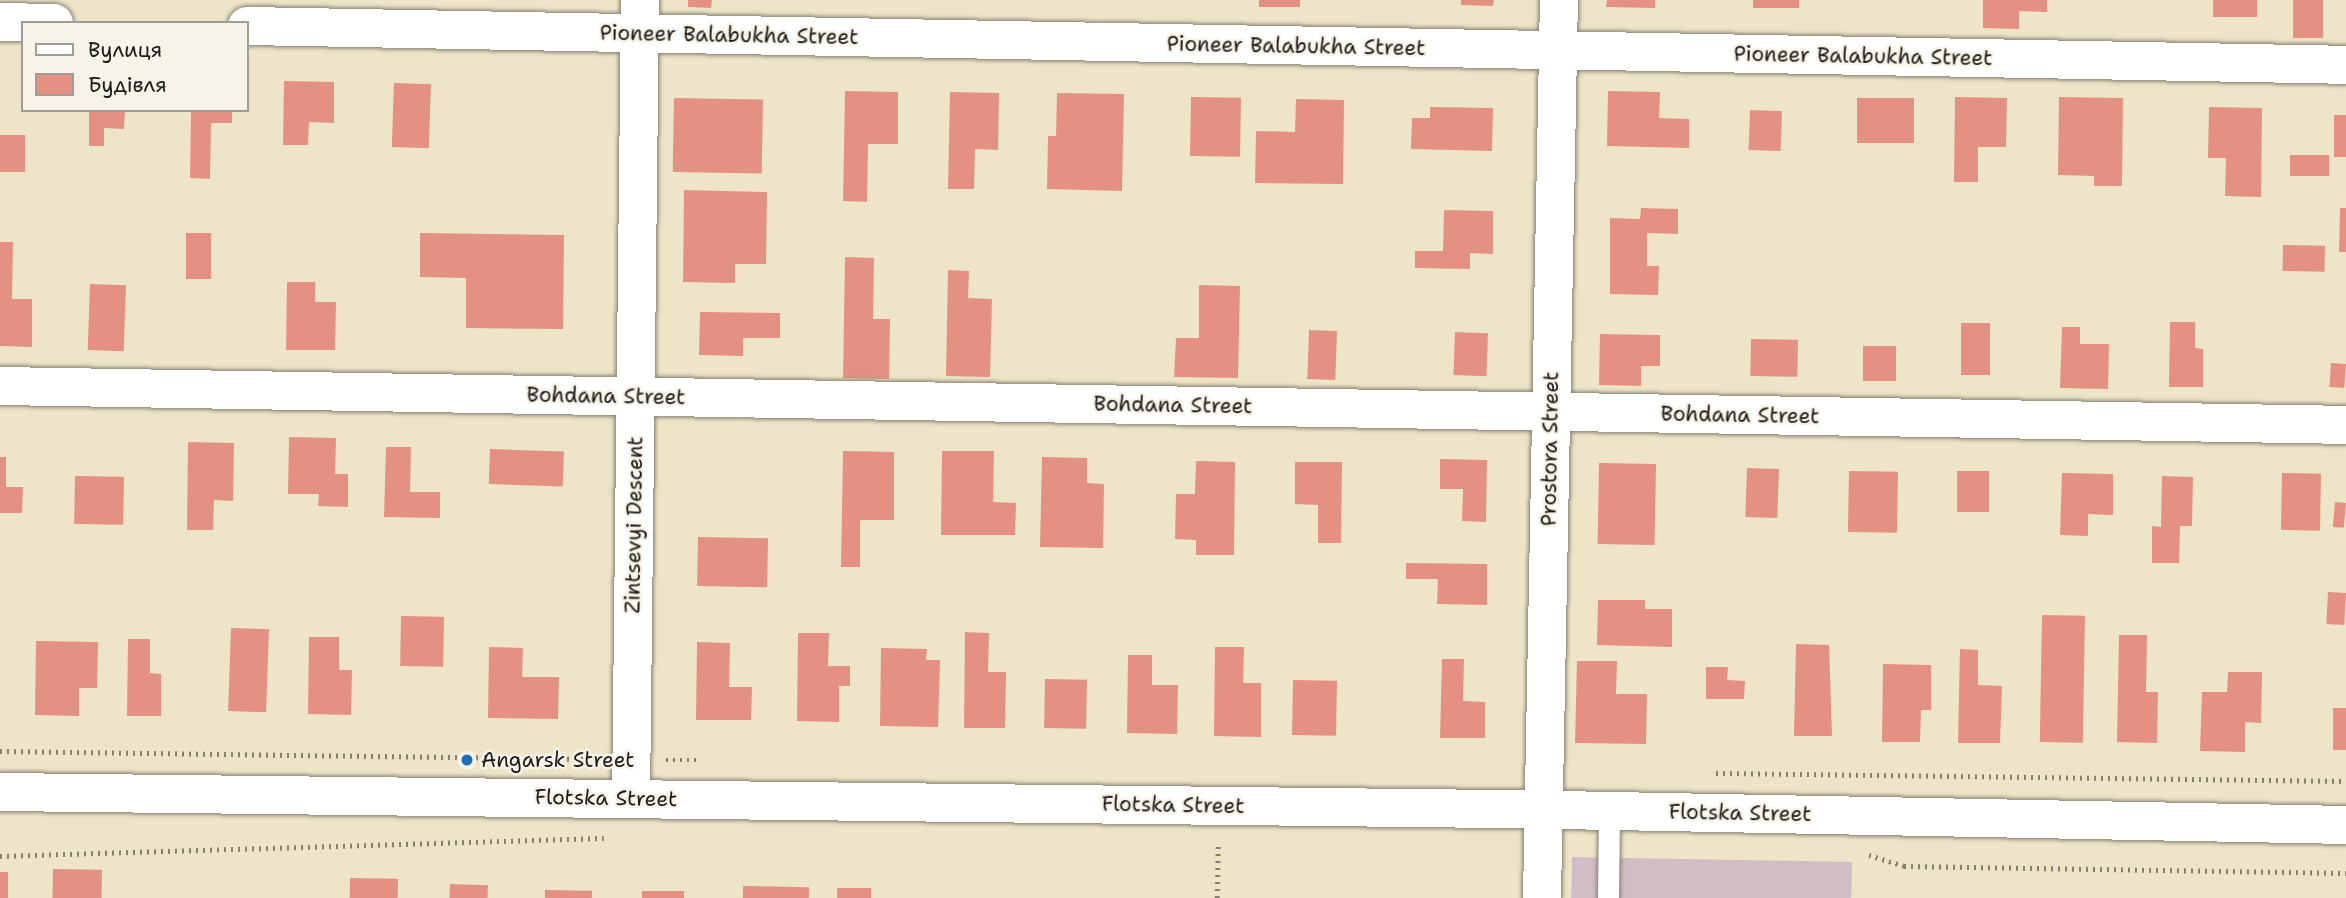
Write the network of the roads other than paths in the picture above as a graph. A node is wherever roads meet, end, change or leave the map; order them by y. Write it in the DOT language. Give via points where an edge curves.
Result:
graph roads {
  1 [pos="1559,0"];
  2 [pos="640,17"];
  3 [pos="0,22"];
  4 [pos="21,22"];
  5 [pos="248,26"];
  6 [pos="1558,50"];
  7 [pos="2346,65"];
  8 [pos="0,386"];
  9 [pos="635,396"];
  10 [pos="1551,412"];
  11 [pos="2346,425"];
  12 [pos="0,792"];
  13 [pos="631,798"];
  14 [pos="1544,810"];
  15 [pos="1609,811"];
  16 [pos="2346,825"];
  17 [pos="1542,898"];
  18 [pos="1608,898"];
  1 -- 6 [label="street, Prostora Street"];
  2 -- 5 [label="street, Pioneer Balabukha Street"];
  2 -- 6 [label="street, Pioneer Balabukha Street"];
  2 -- 9 [label="street, Zintsevyi Descent"];
  3 -- 4 [label="street"];
  6 -- 7 [label="street, Pioneer Balabukha Street"];
  6 -- 10 [label="street, Prostora Street"];
  8 -- 9 [label="street, Bohdana Street"];
  9 -- 10 [label="street, Bohdana Street"];
  9 -- 13 [label="street, Zintsevyi Descent"];
  10 -- 11 [label="street, Bohdana Street"];
  10 -- 14 [label="street, Prostora Street"];
  12 -- 13 [label="street, Flotska Street"];
  13 -- 14 [label="street, Flotska Street"];
  14 -- 15 [label="street, Flotska Street"];
  14 -- 17 [label="street, Prostora Street"];
  15 -- 16 [label="street, Flotska Street"];
  15 -- 18 [label="lane"];
}
